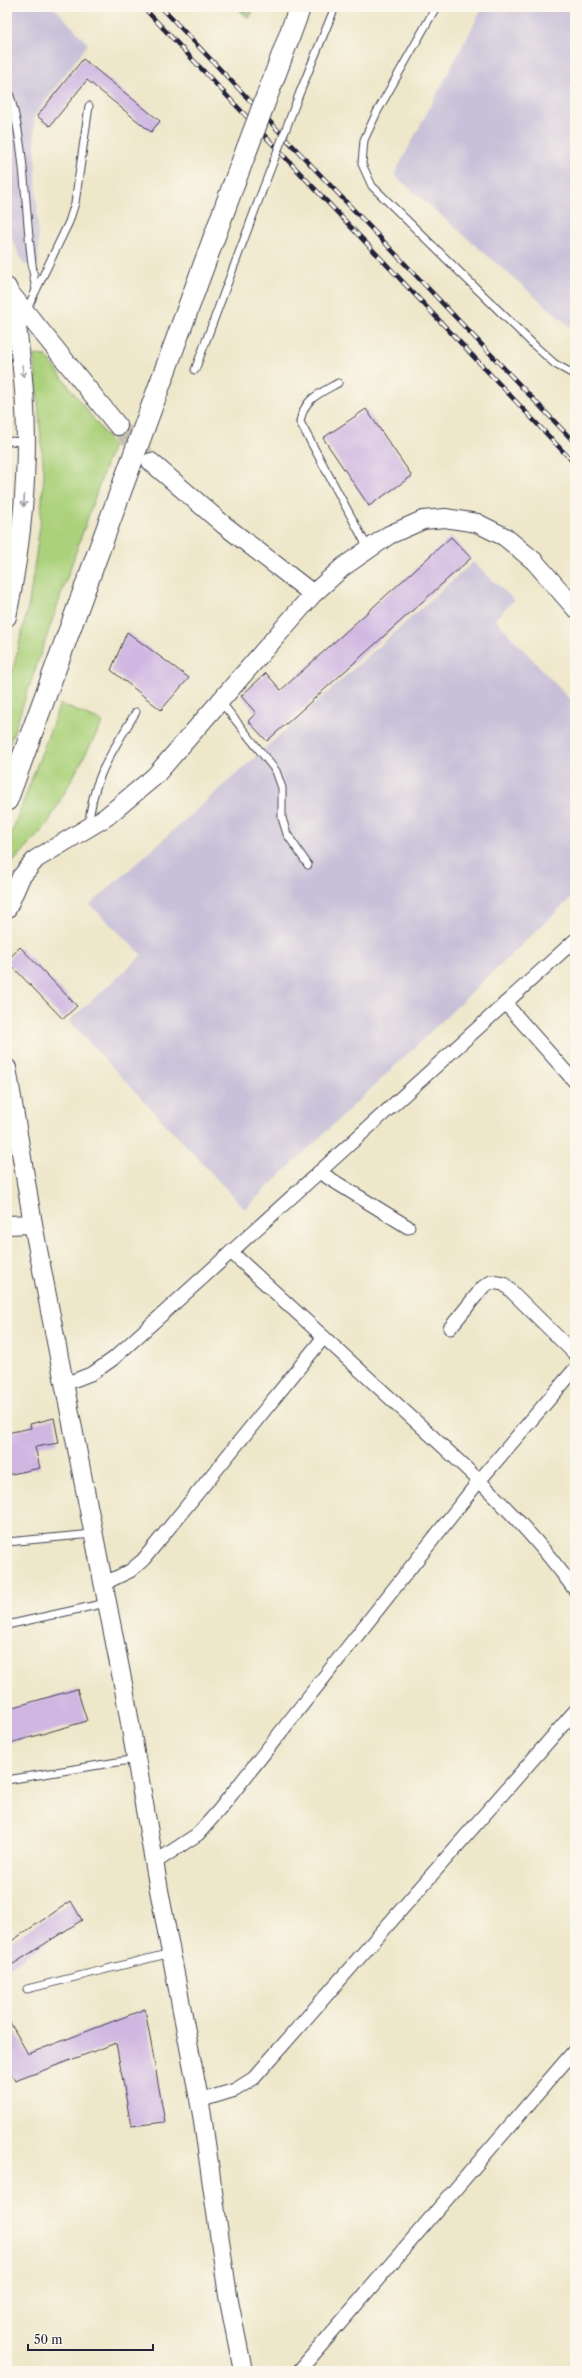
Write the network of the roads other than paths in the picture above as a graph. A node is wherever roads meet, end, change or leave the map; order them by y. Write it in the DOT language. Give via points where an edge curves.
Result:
graph roads {
  1 [pos="300,7"];
  2 [pos="335,7"];
  3 [pos="436,7"];
  4 [pos="7,86"];
  5 [pos="89,106"];
  6 [pos="8,289"];
  7 [pos="36,290"];
  8 [pos="25,312"];
  9 [pos="13,340"];
  10 [pos="195,370"];
  11 [pos="575,376"];
  12 [pos="338,383"];
  13 [pos="118,426"];
  14 [pos="7,441"];
  15 [pos="27,442"];
  16 [pos="151,462"];
  17 [pos="368,548"];
  18 [pos="313,594"];
  19 [pos="575,608"];
  20 [pos="7,617"];
  21 [pos="219,700"];
  22 [pos="136,712"];
  23 [pos="7,800"];
  24 [pos="89,826"];
  25 [pos="308,865"];
  26 [pos="7,909"];
  27 [pos="575,940"];
  28 [pos="505,1003"];
  29 [pos="7,1068"];
  30 [pos="575,1082"];
  31 [pos="319,1172"];
  32 [pos="34,1224"];
  33 [pos="7,1225"];
  34 [pos="408,1227"];
  35 [pos="231,1252"];
  36 [pos="450,1328"];
  37 [pos="324,1337"];
  38 [pos="575,1354"];
  39 [pos="575,1369"];
  40 [pos="65,1384"];
  41 [pos="479,1481"];
  42 [pos="93,1534"];
  43 [pos="7,1542"];
  44 [pos="103,1584"];
  45 [pos="575,1590"];
  46 [pos="106,1603"];
  47 [pos="7,1625"];
  48 [pos="575,1711"];
  49 [pos="136,1759"];
  50 [pos="7,1780"];
  51 [pos="154,1863"];
  52 [pos="171,1953"];
  53 [pos="27,1989"];
  54 [pos="575,2050"];
  55 [pos="199,2101"];
  56 [pos="243,2371"];
  57 [pos="299,2371"];
  1 -- 23 [label="main road, bridge"];
  2 -- 10 [label="lane, bridge" via="300,92"];
  3 -- 11 [label="lane" via="377,112 364,140 362,164 372,186 535,346 555,364"];
  4 -- 7 [label="lane" via="16,114 22,148 29,253"];
  5 -- 7 [label="lane" via="74,202 63,236"];
  6 -- 8 [label="main road"];
  6 -- 9 [label="main road"];
  7 -- 8 [label="lane"];
  8 -- 13 [label="main road"];
  9 -- 15 [label="main road, one-way" via="25,389"];
  12 -- 17 [label="lane" via="312,398 302,409 300,422"];
  14 -- 15 [label="lane"];
  15 -- 20 [label="main road, one-way" via="22,518"];
  16 -- 18 [label="main road" via="224,525"];
  17 -- 18 [label="main road"];
  17 -- 19 [label="main road" via="388,534 423,520 445,518 477,523 505,537 534,561"];
  18 -- 21 [label="main road"];
  21 -- 24 [label="main road" via="155,776 122,805"];
  21 -- 25 [label="lane" via="276,771 282,788 282,818 287,834"];
  22 -- 24 [label="lane" via="95,784"];
  24 -- 26 [label="main road" via="36,859 21,877"];
  27 -- 28 [label="street"];
  28 -- 30 [label="street"];
  28 -- 31 [label="street"];
  29 -- 32 [label="main road"];
  31 -- 34 [label="street"];
  31 -- 35 [label="street"];
  32 -- 33 [label="main road"];
  32 -- 40 [label="main road"];
  35 -- 37 [label="street"];
  35 -- 40 [label="street" via="113,1359 93,1373"];
  36 -- 38 [label="street" via="483,1287 491,1282 504,1284"];
  37 -- 41 [label="street"];
  37 -- 44 [label="street" via="143,1560 130,1571"];
  39 -- 41 [label="street"];
  40 -- 42 [label="main road"];
  41 -- 45 [label="street" via="558,1566"];
  41 -- 51 [label="street" via="220,1810 198,1834"];
  42 -- 43 [label="lane"];
  42 -- 44 [label="main road"];
  44 -- 46 [label="main road"];
  46 -- 47 [label="lane"];
  46 -- 49 [label="main road"];
  48 -- 55 [label="street" via="254,2078 235,2090"];
  49 -- 50 [label="lane"];
  49 -- 51 [label="main road"];
  51 -- 52 [label="main road"];
  52 -- 53 [label="lane"];
  52 -- 55 [label="main road"];
  54 -- 57 [label="street"];
  55 -- 56 [label="main road" via="228,2296"];
}
